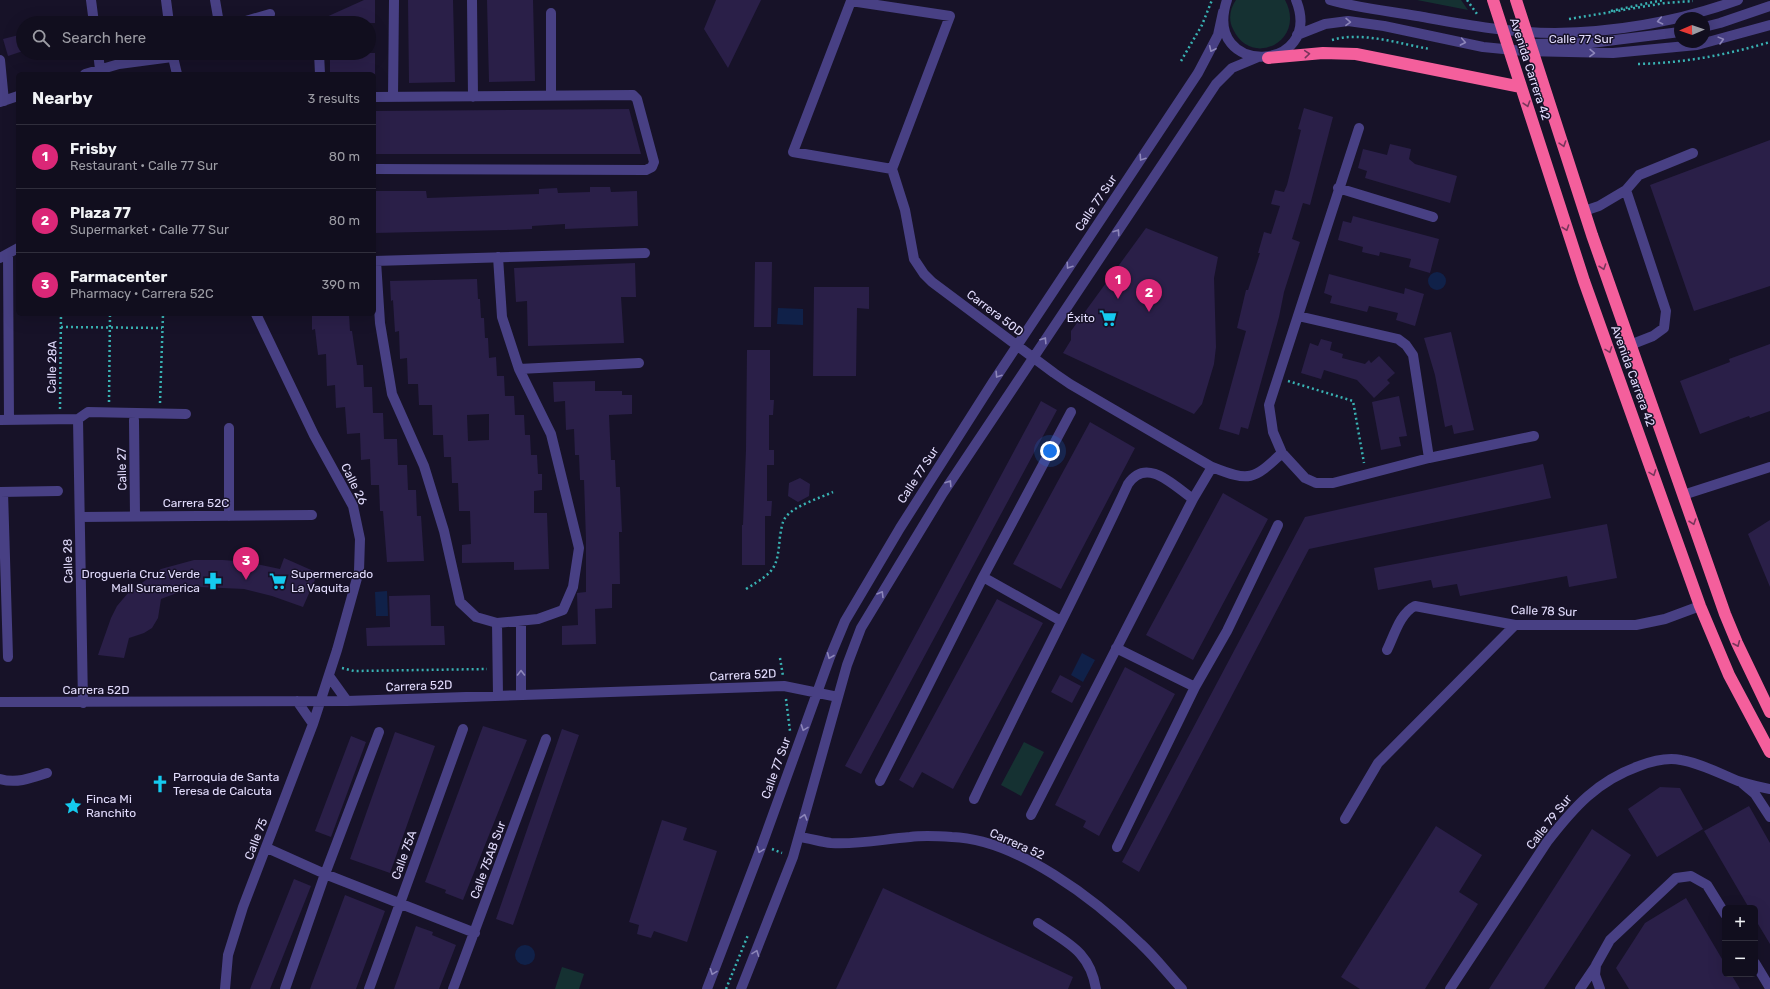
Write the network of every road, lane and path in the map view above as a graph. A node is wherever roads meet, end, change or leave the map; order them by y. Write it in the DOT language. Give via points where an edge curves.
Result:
graph roads {
  1 [pos="91,0"];
  2 [pos="166,0"];
  3 [pos="215,0"];
  4 [pos="394,0"];
  5 [pos="472,0"];
  6 [pos="1212,0"];
  7 [pos="1227,0"];
  8 [pos="1296,0"];
  9 [pos="1330,0"];
  10 [pos="1487,0"];
  11 [pos="1516,0"];
  12 [pos="1663,0"];
  13 [pos="1699,0"];
  14 [pos="1738,0"];
  15 [pos="1495,6"];
  16 [pos="1770,6"];
  17 [pos="1223,12"];
  18 [pos="551,13"];
  19 [pos="270,14"];
  20 [pos="1473,15"];
  21 [pos="93,16"];
  22 [pos="168,16"];
  23 [pos="218,16"];
  24 [pos="263,16"];
  25 [pos="1481,16"];
  26 [pos="1770,25"];
  27 [pos="1710,26"];
  28 [pos="1674,33"];
  29 [pos="1297,36"];
  30 [pos="1327,42"];
  31 [pos="1531,44"];
  32 [pos="1425,48"];
  33 [pos="1256,58"];
  34 [pos="1268,58"];
  35 [pos="0,60"];
  36 [pos="99,60"];
  37 [pos="143,60"];
  38 [pos="173,60"];
  39 [pos="319,60"];
  40 [pos="1181,61"];
  41 [pos="100,69"];
  42 [pos="91,72"];
  43 [pos="176,72"];
  44 [pos="320,72"];
  45 [pos="1521,87"];
  46 [pos="551,96"];
  47 [pos="16,97"];
  48 [pos="393,97"];
  49 [pos="473,97"];
  50 [pos="376,98"];
  51 [pos="2,101"];
  52 [pos="1359,128"];
  53 [pos="1692,154"];
  54 [pos="892,168"];
  55 [pos="376,169"];
  56 [pos="1338,188"];
  57 [pos="1626,190"];
  58 [pos="1584,211"];
  59 [pos="1432,217"];
  60 [pos="16,249"];
  61 [pos="645,253"];
  62 [pos="4,256"];
  63 [pos="498,257"];
  64 [pos="376,261"];
  65 [pos="376,273"];
  66 [pos="61,316"];
  67 [pos="110,316"];
  68 [pos="163,316"];
  69 [pos="257,316"];
  70 [pos="1298,316"];
  71 [pos="61,327"];
  72 [pos="110,327"];
  73 [pos="162,328"];
  74 [pos="1017,345"];
  75 [pos="1630,345"];
  76 [pos="1033,358"];
  77 [pos="639,363"];
  78 [pos="519,368"];
  79 [pos="1277,377"];
  80 [pos="1071,412"];
  81 [pos="109,413"];
  82 [pos="160,414"];
  83 [pos="186,414"];
  84 [pos="60,419"];
  85 [pos="78,419"];
  86 [pos="4,420"];
  87 [pos="134,420"];
  88 [pos="229,428"];
  89 [pos="1534,436"];
  90 [pos="1282,453"];
  91 [pos="1429,458"];
  92 [pos="1212,467"];
  93 [pos="1770,467"];
  94 [pos="1366,475"];
  95 [pos="58,491"];
  96 [pos="2,492"];
  97 [pos="833,492"];
  98 [pos="1683,495"];
  99 [pos="1193,499"];
  100 [pos="312,515"];
  101 [pos="135,516"];
  102 [pos="229,516"];
  103 [pos="80,517"];
  104 [pos="1278,525"];
  105 [pos="983,577"];
  106 [pos="746,589"];
  107 [pos="1700,606"];
  108 [pos="1061,621"];
  109 [pos="521,622"];
  110 [pos="497,623"];
  111 [pos="1516,625"];
  112 [pos="1116,648"];
  113 [pos="1387,650"];
  114 [pos="8,657"];
  115 [pos="498,669"];
  116 [pos="330,671"];
  117 [pos="1195,687"];
  118 [pos="817,691"];
  119 [pos="521,695"];
  120 [pos="498,696"];
  121 [pos="838,697"];
  122 [pos="321,700"];
  123 [pos="297,701"];
  124 [pos="347,701"];
  125 [pos="0,702"];
  126 [pos="83,703"];
  127 [pos="1770,712"];
  128 [pos="313,724"];
  129 [pos="463,729"];
  130 [pos="379,732"];
  131 [pos="546,738"];
  132 [pos="1770,752"];
  133 [pos="47,773"];
  134 [pos="0,779"];
  135 [pos="880,781"];
  136 [pos="1740,782"];
  137 [pos="1770,790"];
  138 [pos="974,799"];
  139 [pos="1031,815"];
  140 [pos="1770,817"];
  141 [pos="1345,819"];
  142 [pos="799,836"];
  143 [pos="762,845"];
  144 [pos="1117,847"];
  145 [pos="267,848"];
  146 [pos="793,857"];
  147 [pos="325,874"];
  148 [pos="400,904"];
  149 [pos="1722,909"];
  150 [pos="1038,923"];
  151 [pos="475,933"];
  152 [pos="1596,965"];
  153 [pos="1758,969"];
  154 [pos="1770,988"];
  155 [pos="225,989"];
  156 [pos="285,989"];
  157 [pos="368,989"];
  158 [pos="453,989"];
  159 [pos="707,989"];
  160 [pos="742,989"];
  161 [pos="1096,989"];
  162 [pos="1182,989"];
  163 [pos="1450,989"];
  164 [pos="1580,989"];
  165 [pos="1600,989"];
  1 -- 21 [label="street"];
  2 -- 22 [label="street"];
  3 -- 23 [label="street"];
  4 -- 48 [label="street"];
  5 -- 49 [label="street"];
  6 -- 40 [label="path"];
  7 -- 17 [label="street, Calle 77 Sur"];
  8 -- 29 [label="street" via="1301,24"];
  14 -- 9 [label="street, Calle 77 Sur, one-way" via="1639,26 1554,33 1474,26"];
  10 -- 15 [label="highway"];
  11 -- 31 [label="highway, Avenida Carrera 42"];
  12 -- 13 [label="path" via="1563,21 1665,3"];
  15 -- 45 [label="highway, Avenida Carrera 42"];
  16 -- 27 [label="street"];
  17 -- 33 [label="street" via="1223,24 1234,46 1244,54"];
  17 -- 74 [label="street, Calle 77 Sur, one-way" via="1218,35 1198,73"];
  18 -- 46 [label="street"];
  19 -- 24 [label="street"];
  20 -- 25 [label="path"];
  29 -- 26 [label="street, Calle 77 Sur, one-way" via="1326,24 1348,22 1483,47 1524,51 1613,53 1698,45"];
  28 -- 31 [label="street, Calle 77 Sur" via="1591,44"];
  29 -- 34 [label="street" via="1290,46"];
  30 -- 32 [label="path" via="1357,37"];
  31 -- 58 [label="highway, Avenida Carrera 42, one-way"];
  33 -- 34 [label="street"];
  76 -- 33 [label="street, one-way" via="1216,84 1232,68"];
  34 -- 45 [label="highway, one-way" via="1322,53 1356,54"];
  35 -- 51 [label="street"];
  36 -- 41 [label="street"];
  37 -- 41 [label="street"];
  38 -- 43 [label="street"];
  39 -- 44 [label="street"];
  41 -- 42 [label="street"];
  45 -- 107 [label="highway, Avenida Carrera 42, one-way" via="1584,280"];
  46 -- 49 [label="street"];
  46 -- 55 [label="street" via="633,95 637,99 654,162 652,167 646,170"];
  47 -- 51 [label="street"];
  48 -- 49 [label="street"];
  48 -- 50 [label="street"];
  52 -- 56 [label="street"];
  53 -- 57 [label="street" via="1639,175"];
  54 -- 54 [label="street" via="950,16 851,0 793,152"];
  54 -- 74 [label="street, Carrera 50D" via="905,210 914,259 924,274"];
  56 -- 59 [label="street"];
  56 -- 70 [label="street"];
  57 -- 58 [label="street" via="1599,206"];
  57 -- 75 [label="street" via="1666,311 1664,328 1653,336"];
  58 -- 75 [label="highway, Avenida Carrera 42, one-way"];
  60 -- 62 [label="street"];
  61 -- 63 [label="street"];
  62 -- 86 [label="street"];
  63 -- 64 [label="street"];
  63 -- 78 [label="street" via="502,317"];
  65 -- 110 [label="street" via="380,323 392,394 424,466 444,531 460,602 476,617"];
  66 -- 71 [label="path, Calle 28A"];
  67 -- 72 [label="path"];
  68 -- 73 [label="path"];
  69 -- 116 [label="street, Calle 26" via="314,435 353,506 360,539 359,571"];
  70 -- 79 [label="street"];
  70 -- 91 [label="street" via="1398,339 1406,345 1413,355"];
  71 -- 72 [label="path"];
  71 -- 84 [label="path, Calle 28A"];
  72 -- 73 [label="path"];
  72 -- 81 [label="path"];
  73 -- 82 [label="path"];
  74 -- 76 [label="street, Carrera 50D"];
  74 -- 118 [label="street, Calle 77 Sur, one-way" via="900,528 845,621"];
  75 -- 98 [label="highway, Avenida Carrera 42"];
  76 -- 92 [label="street, Carrera 50D" via="1070,384"];
  121 -- 76 [label="street, one-way" via="861,628 943,493"];
  77 -- 78 [label="street"];
  78 -- 109 [label="street" via="551,434 578,548 572,587 563,610"];
  79 -- 90 [label="street" via="1269,405 1273,432"];
  79 -- 94 [label="path" via="1353,401"];
  80 -- 105 [label="street"];
  81 -- 82 [label="street"];
  81 -- 85 [label="street" via="88,412"];
  82 -- 83 [label="street"];
  84 -- 85 [label="street"];
  84 -- 86 [label="street"];
  85 -- 103 [label="street, Calle 28"];
  87 -- 101 [label="street, Calle 27"];
  88 -- 102 [label="street"];
  89 -- 91 [label="street"];
  90 -- 92 [label="street, Carrera 50D" via="1262,471 1249,477 1235,476"];
  90 -- 94 [label="street" via="1305,478 1316,483 1333,483"];
  91 -- 94 [label="street"];
  92 -- 99 [label="street"];
  93 -- 98 [label="street"];
  95 -- 96 [label="street"];
  96 -- 114 [label="street"];
  97 -- 106 [label="path" via="799,507 784,518 778,561 768,575"];
  98 -- 127 [label="highway, Avenida Carrera 42, one-way" via="1731,629"];
  99 -- 108 [label="street" via="1149,471 1133,477"];
  99 -- 112 [label="street"];
  100 -- 102 [label="street, Carrera 52C"];
  101 -- 102 [label="street, Carrera 52C"];
  101 -- 103 [label="street, Carrera 52C"];
  103 -- 126 [label="street, Calle 28"];
  104 -- 117 [label="street" via="1227,631"];
  105 -- 108 [label="street"];
  105 -- 135 [label="street"];
  107 -- 111 [label="street, Calle 78 Sur" via="1665,619 1636,625"];
  107 -- 132 [label="highway, Avenida Carrera 42" via="1729,676"];
  108 -- 138 [label="street"];
  109 -- 110 [label="street"];
  119 -- 109 [label="street, one-way"];
  110 -- 115 [label="street"];
  111 -- 113 [label="street, Calle 78 Sur" via="1415,606 1404,616"];
  111 -- 141 [label="street" via="1378,763"];
  112 -- 117 [label="street"];
  112 -- 139 [label="street"];
  115 -- 116 [label="path"];
  115 -- 120 [label="street"];
  116 -- 122 [label="street, Calle 26"];
  116 -- 124 [label="street"];
  117 -- 144 [label="street"];
  118 -- 119 [label="street, Carrera 52D" via="779,686"];
  118 -- 121 [label="street, Carrera 52D"];
  118 -- 143 [label="street, Calle 77 Sur, one-way"];
  119 -- 120 [label="street, Carrera 52D"];
  120 -- 124 [label="street, Carrera 52D"];
  142 -- 121 [label="street, one-way"];
  122 -- 123 [label="street, Carrera 52D"];
  122 -- 124 [label="street, Carrera 52D"];
  122 -- 128 [label="street, Calle 75"];
  123 -- 126 [label="street, Carrera 52D"];
  123 -- 128 [label="street"];
  125 -- 126 [label="street, Carrera 52D"];
  128 -- 145 [label="street, Calle 75"];
  129 -- 148 [label="street, Calle 75A"];
  130 -- 147 [label="street"];
  131 -- 151 [label="street, Calle 75AB Sur"];
  133 -- 134 [label="street" via="22,780"];
  136 -- 137 [label="street, Calle 79 Sur"];
  136 -- 140 [label="street" via="1755,794"];
  136 -- 163 [label="street, Calle 79 Sur" via="1672,758 1645,764 1618,774 1603,783 1586,796 1552,836"];
  142 -- 146 [label="street"];
  142 -- 162 [label="street, Carrera 52" via="832,843 912,836 954,837 992,844 1032,862 1073,887 1142,945"];
  143 -- 146 [label="path"];
  143 -- 159 [label="street, Calle 77 Sur, one-way"];
  145 -- 147 [label="street"];
  145 -- 155 [label="street, Calle 75" via="243,907 228,956"];
  160 -- 146 [label="street, one-way"];
  147 -- 148 [label="street"];
  147 -- 156 [label="street"];
  148 -- 151 [label="street"];
  148 -- 157 [label="street, Calle 75A"];
  149 -- 152 [label="street" via="1707,885 1691,876 1676,878 1610,940"];
  150 -- 161 [label="street" via="1077,950 1088,962"];
  151 -- 158 [label="street, Calle 75AB Sur"];
  152 -- 164 [label="street"];
  152 -- 165 [label="street" via="1595,975"];
  153 -- 154 [label="street"];
}
